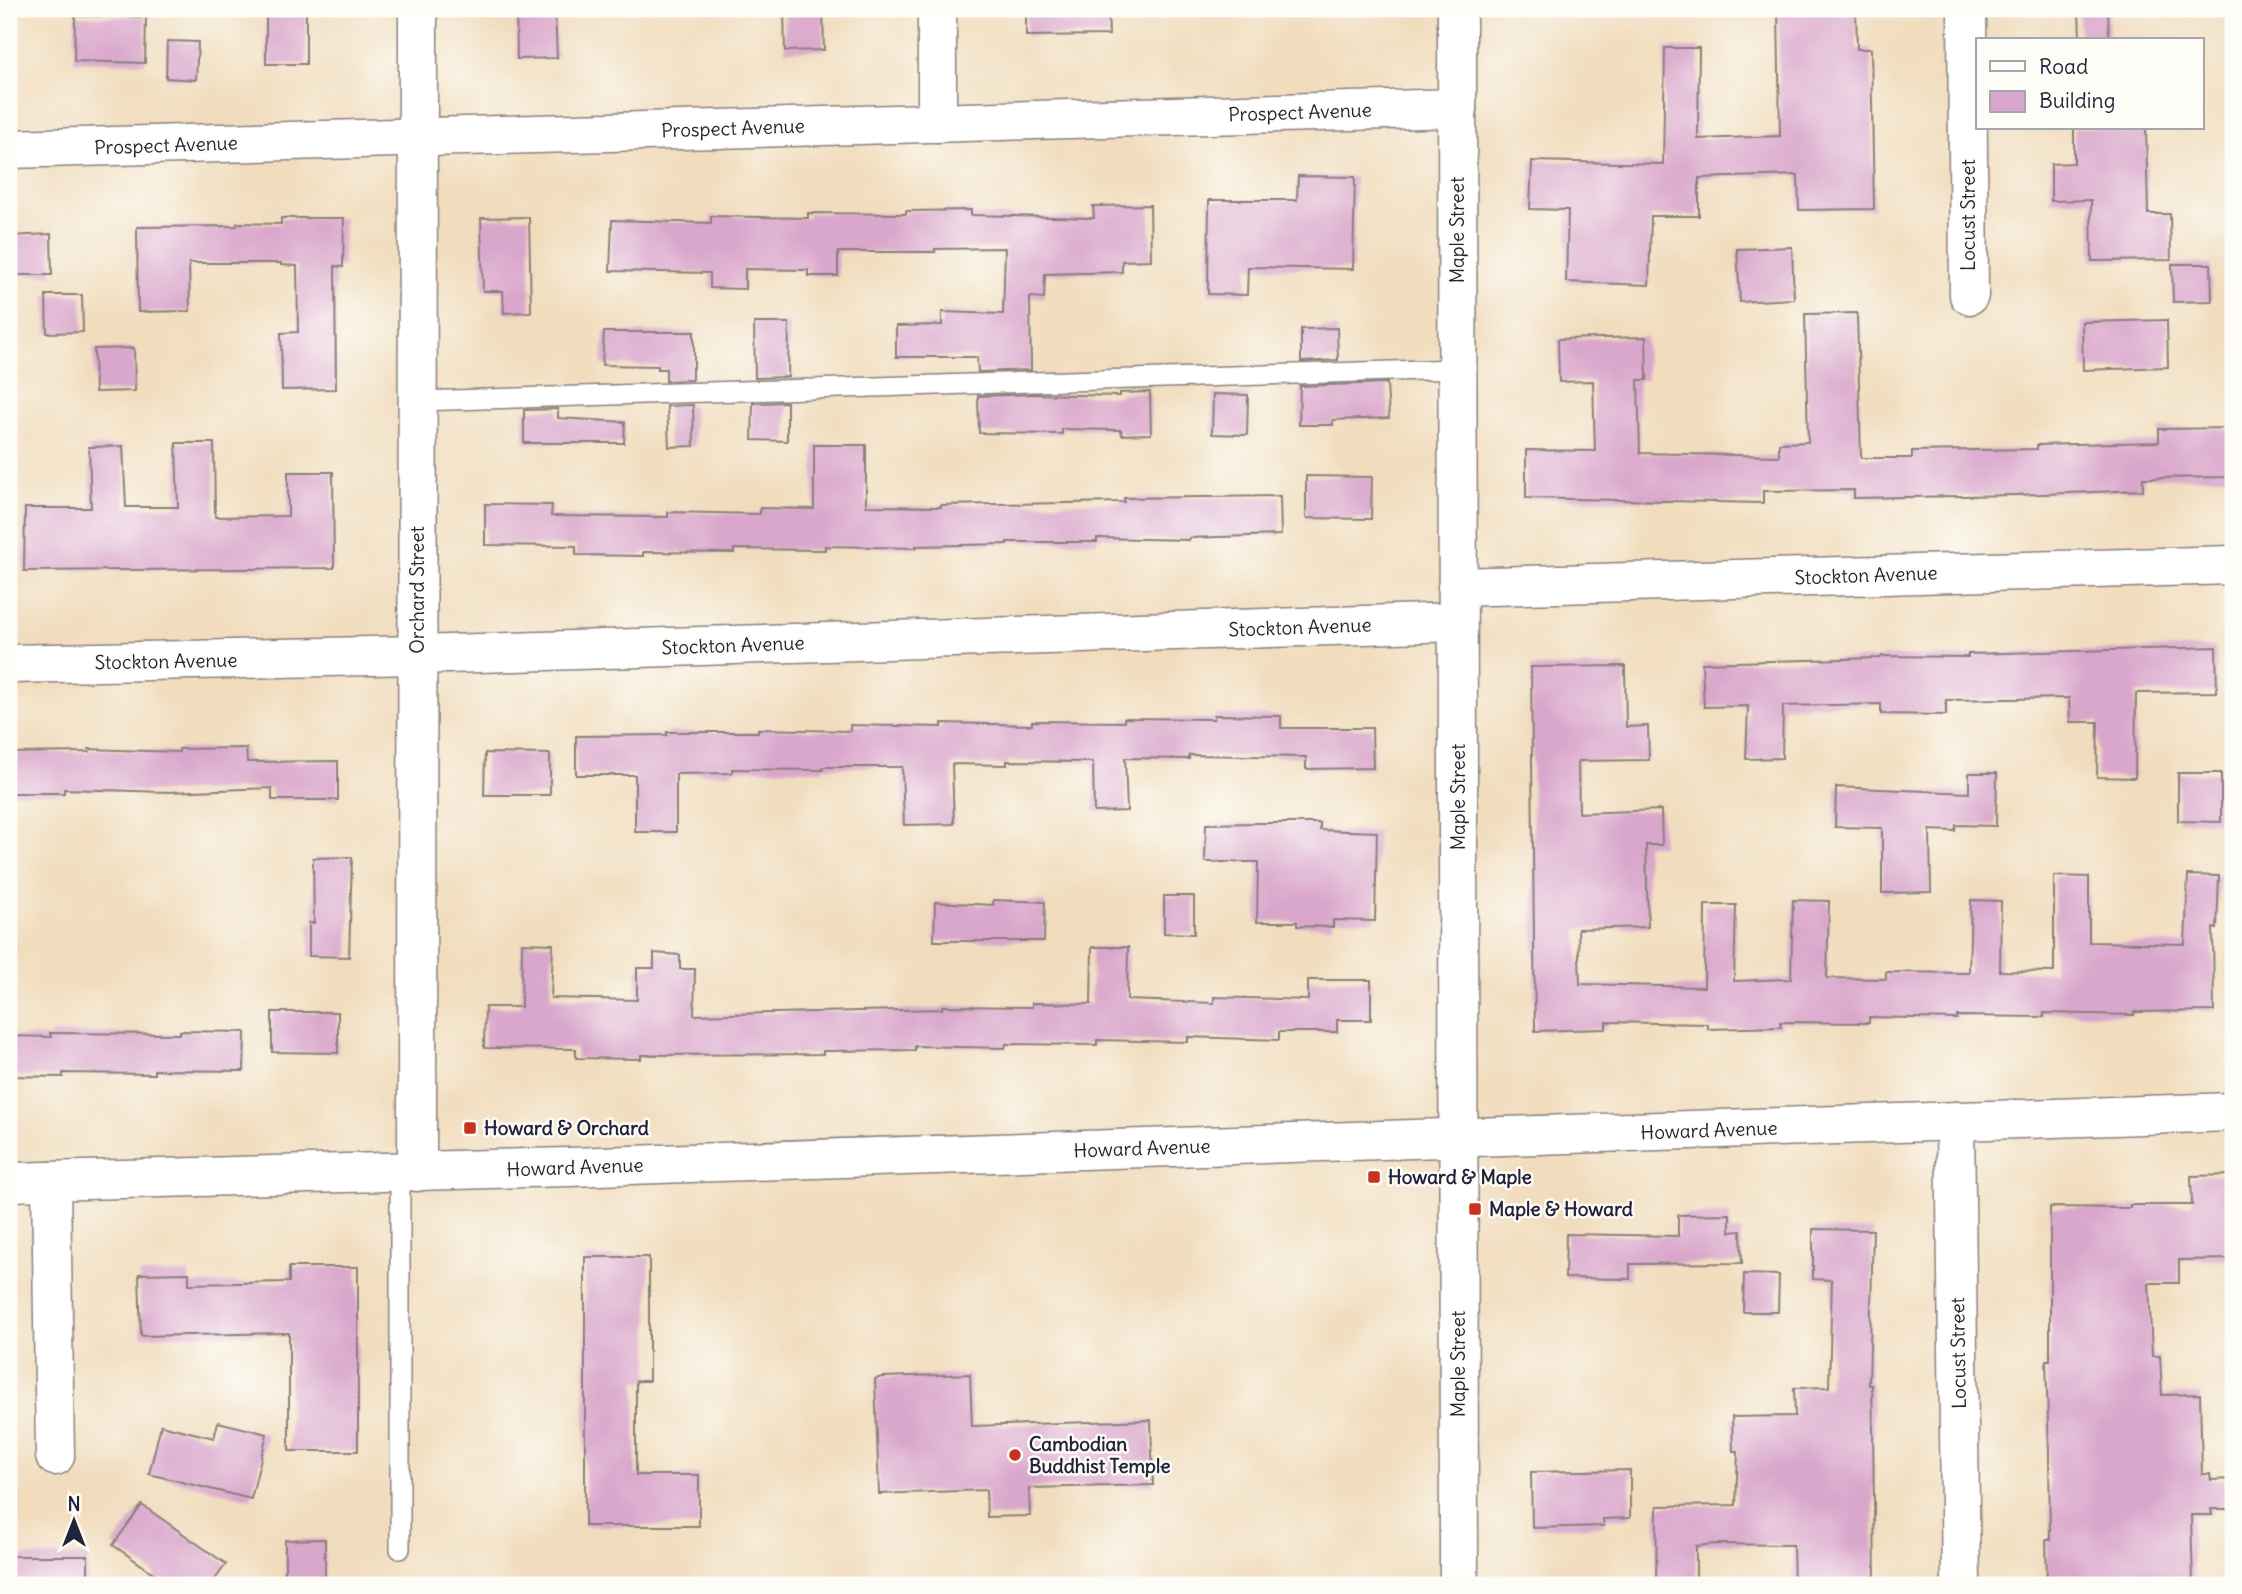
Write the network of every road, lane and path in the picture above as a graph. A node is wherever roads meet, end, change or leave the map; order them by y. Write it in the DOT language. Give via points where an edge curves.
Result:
graph roads {
  1 [pos="418,9"];
  2 [pos="937,9"];
  3 [pos="1457,9"];
  4 [pos="1967,9"];
  5 [pos="1457,108"];
  6 [pos="937,123"];
  7 [pos="418,137"];
  8 [pos="9,149"];
  9 [pos="1969,295"];
  10 [pos="1457,369"];
  11 [pos="418,401"];
  12 [pos="2233,565"];
  13 [pos="1457,605"];
  14 [pos="417,655"];
  15 [pos="9,664"];
  16 [pos="2233,1112"];
  17 [pos="1955,1121"];
  18 [pos="1458,1138"];
  19 [pos="408,1172"];
  20 [pos="51,1181"];
  21 [pos="9,1182"];
  22 [pos="55,1456"];
  23 [pos="400,1549"];
  24 [pos="1459,1585"];
  25 [pos="1961,1585"];
  1 -- 7 [label="street, Orchard Street"];
  2 -- 6 [label="street"];
  3 -- 5 [label="street, Maple Street"];
  4 -- 9 [label="street, Locust Street"];
  5 -- 6 [label="street, Prospect Avenue"];
  5 -- 10 [label="street, Maple Street"];
  6 -- 7 [label="street, Prospect Avenue"];
  7 -- 8 [label="street, Prospect Avenue"];
  7 -- 11 [label="street, Orchard Street"];
  10 -- 11 [label="lane"];
  10 -- 13 [label="street, Maple Street"];
  11 -- 14 [label="street, Orchard Street"];
  12 -- 13 [label="street, Stockton Avenue"];
  13 -- 14 [label="street, Stockton Avenue"];
  13 -- 18 [label="street, Maple Street"];
  14 -- 15 [label="street, Stockton Avenue"];
  14 -- 19 [label="street, Orchard Street"];
  16 -- 17 [label="street, Howard Avenue"];
  17 -- 18 [label="street, Howard Avenue"];
  17 -- 25 [label="street, Locust Street"];
  18 -- 19 [label="street, Howard Avenue"];
  18 -- 24 [label="street, Maple Street"];
  19 -- 20 [label="street, Howard Avenue"];
  19 -- 23 [label="lane"];
  20 -- 21 [label="street, Howard Avenue"];
  20 -- 22 [label="street"];
}
